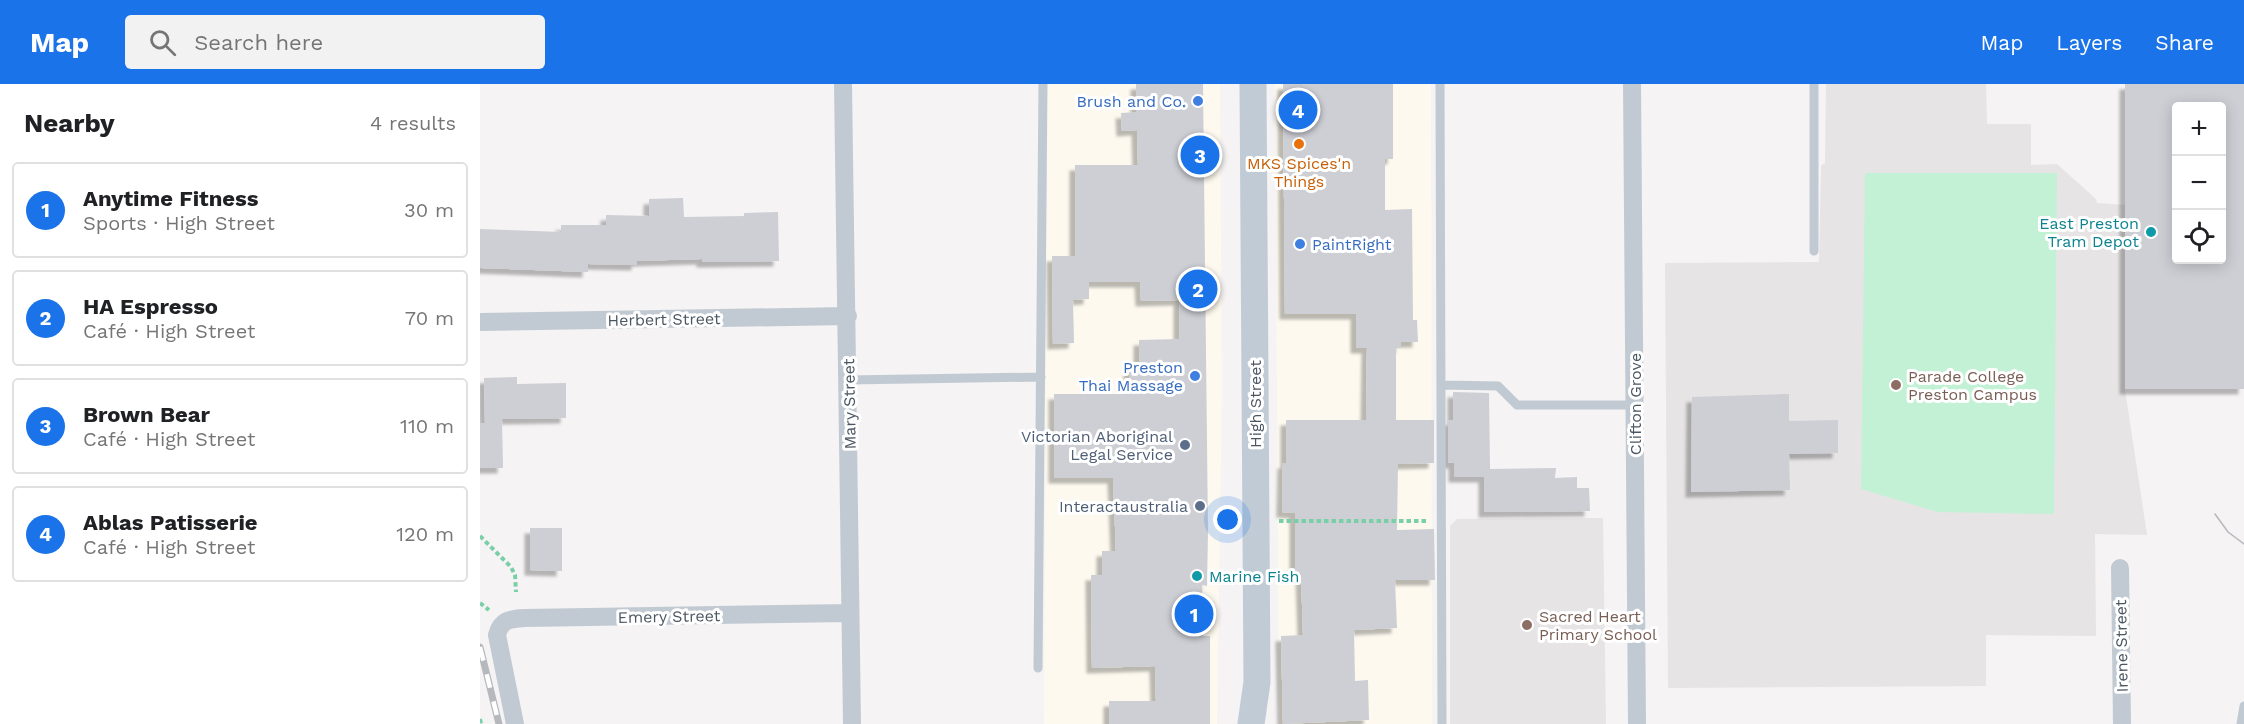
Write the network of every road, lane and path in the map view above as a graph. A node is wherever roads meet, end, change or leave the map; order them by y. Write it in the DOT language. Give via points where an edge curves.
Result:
graph roads {
  1 [pos="843,84"];
  2 [pos="1042,84"];
  3 [pos="1236,84"];
  4 [pos="1253,84"];
  5 [pos="1440,84"];
  6 [pos="1632,84"];
  7 [pos="1814,84"];
  8 [pos="1814,251"];
  9 [pos="848,316"];
  10 [pos="480,322"];
  11 [pos="1041,377"];
  12 [pos="848,380"];
  13 [pos="1441,385"];
  14 [pos="1635,405"];
  15 [pos="1272,521"];
  16 [pos="1442,521"];
  17 [pos="480,536"];
  18 [pos="2120,568"];
  19 [pos="516,592"];
  20 [pos="850,613"];
  21 [pos="1038,668"];
  22 [pos="2244,706"];
  23 [pos="480,719"];
  24 [pos="481,724"];
  25 [pos="515,724"];
  26 [pos="852,724"];
  27 [pos="1242,724"];
  28 [pos="1251,724"];
  29 [pos="1442,724"];
  30 [pos="1637,724"];
  31 [pos="2122,724"];
  32 [pos="2241,724"];
  1 -- 9 [label="street, Mary Street"];
  2 -- 11 [label="lane"];
  3 -- 27 [label="main road, High Street"];
  4 -- 28 [label="main road, High Street" via="1257,682"];
  5 -- 13 [label="lane"];
  6 -- 14 [label="street, Clifton Grove"];
  7 -- 8 [label="lane"];
  9 -- 10 [label="street, Herbert Street"];
  9 -- 12 [label="street, Mary Street"];
  11 -- 12 [label="lane"];
  11 -- 21 [label="lane"];
  12 -- 20 [label="street, Mary Street"];
  13 -- 14 [label="lane" via="1498,386 1517,405"];
  13 -- 16 [label="lane"];
  14 -- 30 [label="street, Clifton Grove"];
  15 -- 16 [label="path"];
  16 -- 29 [label="lane"];
  17 -- 19 [label="path" via="511,567"];
  18 -- 31 [label="street, Irene Street"];
  20 -- 25 [label="street, Emery Street" via="505,621 497,635"];
  20 -- 26 [label="street, Mary Street"];
  22 -- 32 [label="lane"];
  23 -- 24 [label="path"];
}
